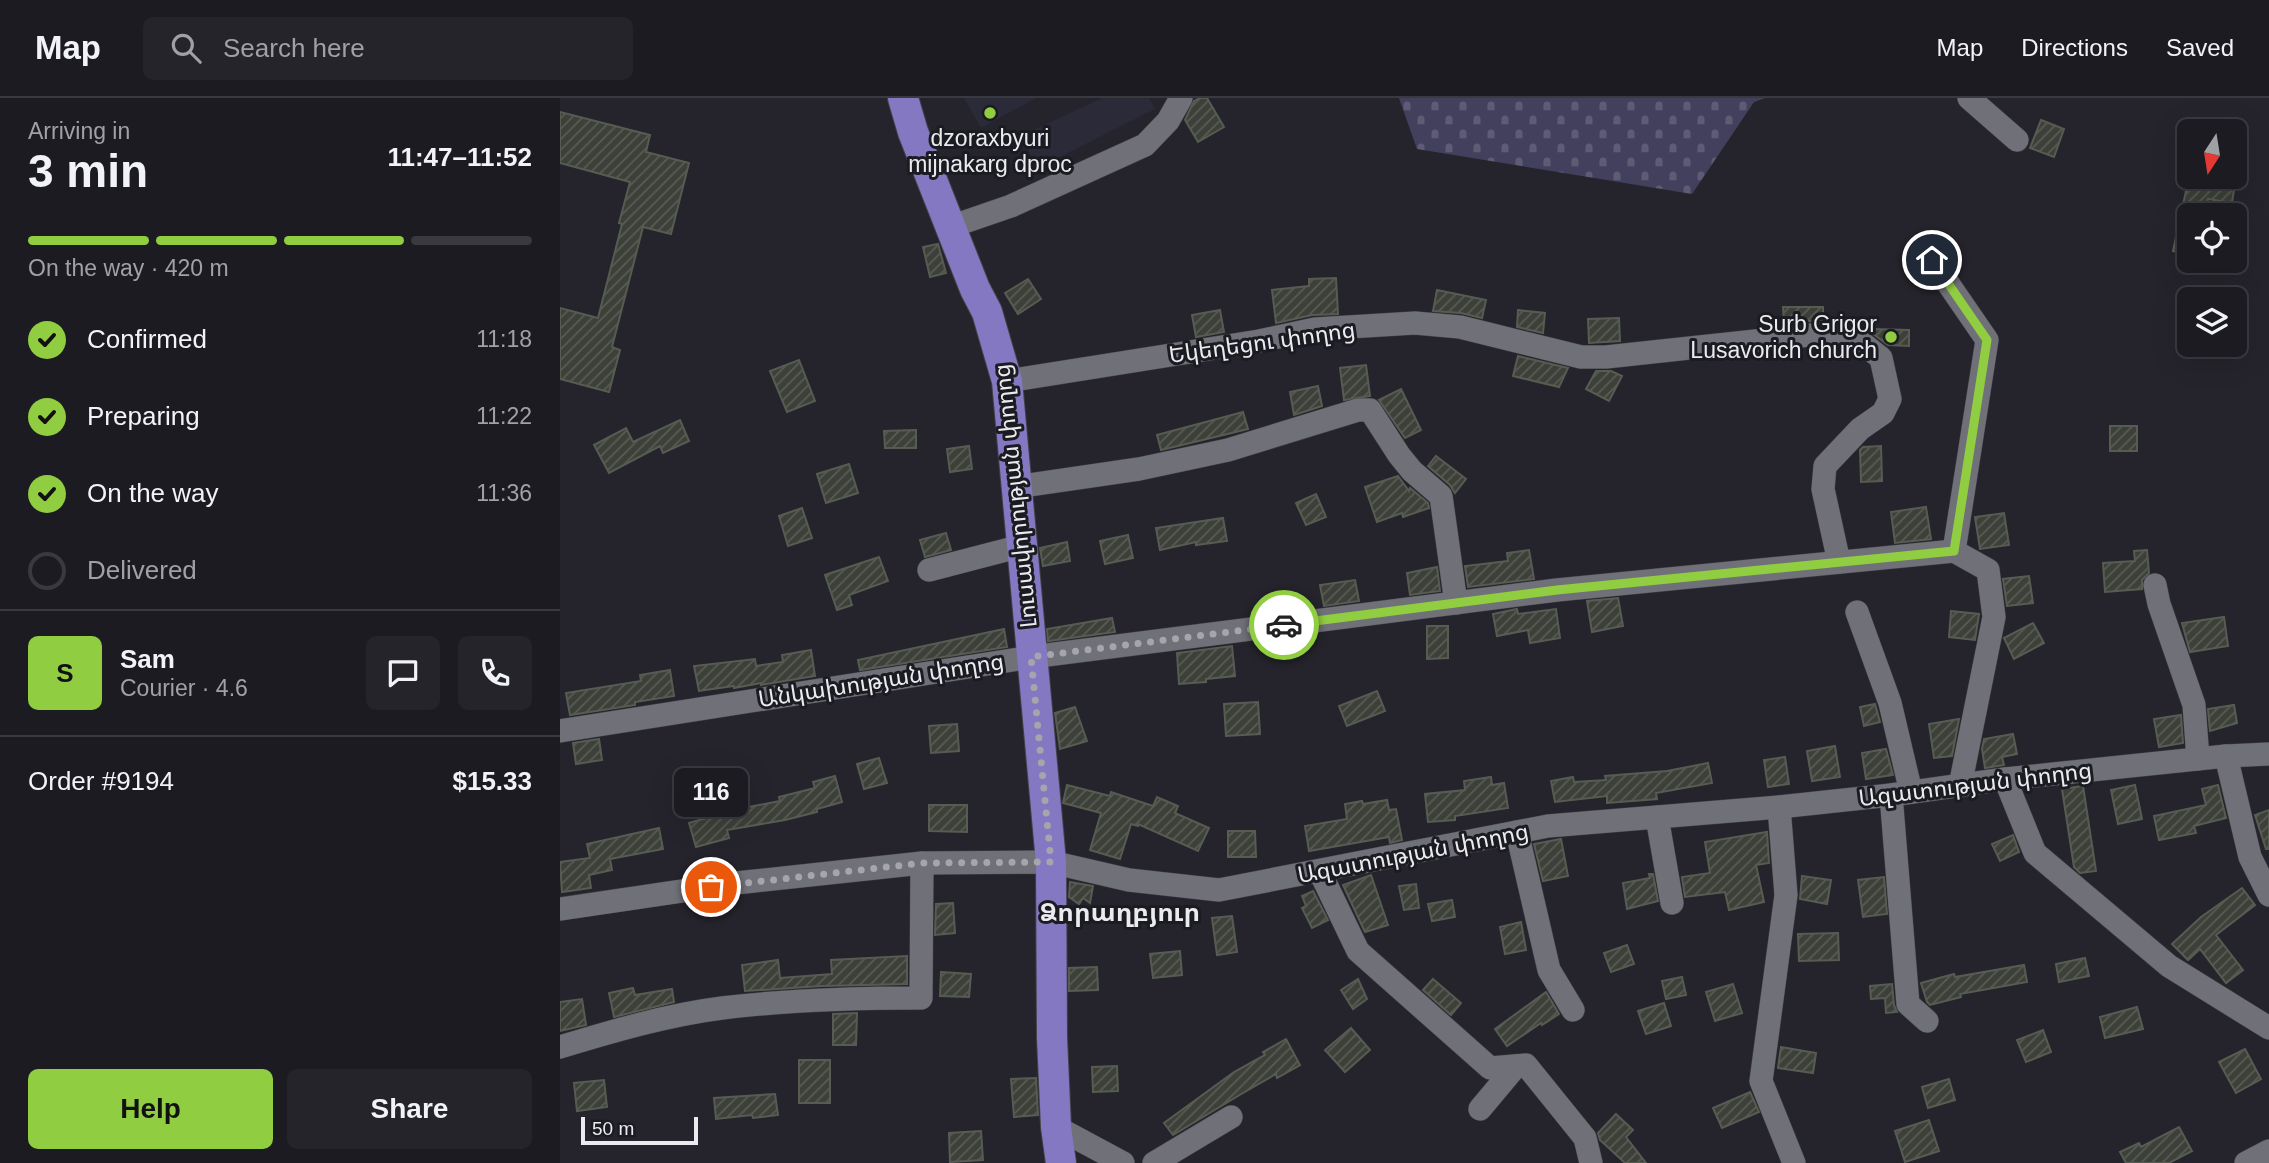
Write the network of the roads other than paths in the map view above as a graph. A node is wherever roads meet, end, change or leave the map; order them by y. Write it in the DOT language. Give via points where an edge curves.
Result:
graph roads {
  1 [pos="903,98"];
  2 [pos="1181,98"];
  3 [pos="1969,98"];
  4 [pos="2017,140"];
  5 [pos="950,227"];
  6 [pos="1932,260"];
  7 [pos="1007,381"];
  8 [pos="1015,487"];
  9 [pos="1021,546"];
  10 [pos="1954,551"];
  11 [pos="1839,562"];
  12 [pos="929,570"];
  13 [pos="2155,585"];
  14 [pos="1456,603"];
  15 [pos="1857,612"];
  16 [pos="1031,657"];
  17 [pos="560,731"];
  18 [pos="2269,754"];
  19 [pos="2226,756"];
  20 [pos="2198,759"];
  21 [pos="2005,779"];
  22 [pos="1960,786"];
  23 [pos="1901,794"];
  24 [pos="1779,807"];
  25 [pos="1657,817"];
  26 [pos="1517,832"];
  27 [pos="1051,862"];
  28 [pos="922,863"];
  29 [pos="1320,872"];
  30 [pos="2269,895"];
  31 [pos="1672,903"];
  32 [pos="560,909"];
  33 [pos="1573,1010"];
  34 [pos="1927,1021"];
  35 [pos="2269,1028"];
  36 [pos="560,1047"];
  37 [pos="1516,1066"];
  38 [pos="1479,1109"];
  39 [pos="1231,1117"];
  40 [pos="1056,1126"];
  41 [pos="2269,1151"];
  42 [pos="1060,1163"];
  43 [pos="1122,1163"];
  44 [pos="1154,1163"];
  45 [pos="1591,1163"];
  46 [pos="1794,1163"];
  47 [pos="2246,1163"];
  1 -- 5 [label="main road, Լուսավորության փողոց"];
  2 -- 5 [label="street" via="1168,121 1145,145 1011,206"];
  3 -- 4 [label="street"];
  5 -- 7 [label="main road, Լուսավորության փողոց" via="986,312"];
  6 -- 10 [label="street" via="1987,340"];
  7 -- 8 [label="main road, Լուսավորության փողոց"];
  7 -- 11 [label="street, Եկեղեցու փողոց" via="1315,330 1415,323 1460,327 1581,357 1847,331 1881,359 1890,399 1883,413 1860,429 1825,466 1823,489"];
  8 -- 9 [label="main road, Լուսավորության փողոց"];
  8 -- 14 [label="street" via="1139,470 1370,410 1412,471 1441,496"];
  9 -- 12 [label="street"];
  9 -- 16 [label="main road, Լուսավորության փողոց"];
  10 -- 11 [label="street, Անկախության փողոց"];
  10 -- 22 [label="street" via="1988,570 1994,617"];
  11 -- 14 [label="street, Անկախության փողոց"];
  13 -- 20 [label="street" via="2194,705"];
  14 -- 16 [label="street, Անկախության փողոց"];
  15 -- 23 [label="street" via="1890,703"];
  16 -- 17 [label="street, Անկախության փողոց"];
  16 -- 27 [label="main road, Լուսավորության փողոց"];
  18 -- 19 [label="street, Ազատության փողոց"];
  19 -- 20 [label="street, Ազատության փողոց"];
  19 -- 30 [label="street" via="2250,857"];
  20 -- 21 [label="street, Ազատության փողոց"];
  21 -- 22 [label="street, Ազատության փողոց"];
  21 -- 35 [label="street" via="2035,853 2169,966"];
  22 -- 23 [label="street, Ազատության փողոց"];
  23 -- 24 [label="street, Ազատության փողոց"];
  23 -- 34 [label="street" via="1908,1004"];
  24 -- 25 [label="street, Ազատության փողոց"];
  24 -- 46 [label="street" via="1786,895 1762,1081"];
  25 -- 26 [label="street, Ազատության փողոց"];
  25 -- 31 [label="street"];
  26 -- 29 [label="street, Ազատության փողոց"];
  26 -- 33 [label="street" via="1549,970"];
  27 -- 28 [label="street, Ազատության փողոց"];
  27 -- 29 [label="street, Ազատության փողոց" via="1129,880 1219,890"];
  27 -- 40 [label="main road, Լուսավորության փողոց"];
  28 -- 32 [label="street, Ազատության փողոց" via="736,883"];
  28 -- 36 [label="street" via="921,998 720,1008 631,1026"];
  29 -- 37 [label="street" via="1358,951 1489,1068"];
  37 -- 38 [label="street"];
  37 -- 45 [label="street" via="1526,1065 1585,1138"];
  39 -- 44 [label="street"];
  40 -- 42 [label="main road, Լուսավորության փողոց"];
  40 -- 43 [label="street"];
  41 -- 47 [label="street"];
}
